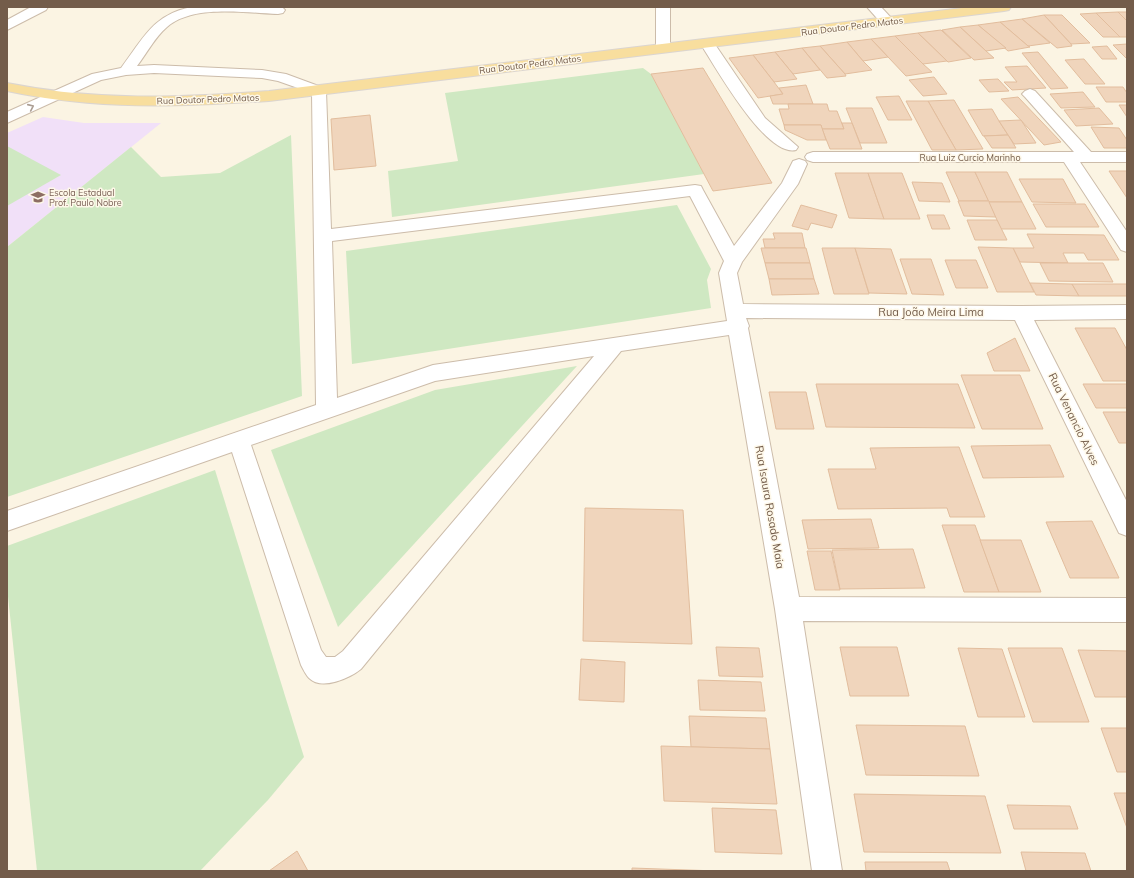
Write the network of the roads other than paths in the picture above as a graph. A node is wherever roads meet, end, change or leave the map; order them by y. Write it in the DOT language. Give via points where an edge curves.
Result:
graph roads {
  1 [pos="41,7"];
  2 [pos="663,7"];
  3 [pos="874,7"];
  4 [pos="1004,7"];
  5 [pos="278,10"];
  6 [pos="888,22"];
  7 [pos="7,26"];
  8 [pos="707,42"];
  9 [pos="663,48"];
  10 [pos="126,71"];
  11 [pos="7,87"];
  12 [pos="319,91"];
  13 [pos="1030,94"];
  14 [pos="55,96"];
  15 [pos="7,118"];
  16 [pos="801,156"];
  17 [pos="1069,157"];
  18 [pos="1088,157"];
  19 [pos="1127,157"];
  20 [pos="323,236"];
  21 [pos="1127,246"];
  22 [pos="733,261"];
  23 [pos="1127,312"];
  24 [pos="1021,313"];
  25 [pos="737,318"];
  26 [pos="615,345"];
  27 [pos="327,410"];
  28 [pos="239,441"];
  29 [pos="7,521"];
  30 [pos="1127,526"];
  31 [pos="788,610"];
  32 [pos="1127,610"];
  33 [pos="827,871"];
  1 -- 7 [label="street"];
  2 -- 9 [label="street"];
  3 -- 6 [label="street"];
  4 -- 6 [label="main road, Rua Doutor Pedro Matos"];
  5 -- 10 [label="street" via="218,9 178,14 162,24"];
  6 -- 8 [label="main road, Rua Doutor Pedro Matos"];
  8 -- 9 [label="main road, Rua Doutor Pedro Matos"];
  8 -- 16 [label="street" via="759,121"];
  9 -- 12 [label="main road, Rua Doutor Pedro Matos"];
  10 -- 12 [label="street" via="154,69 262,74 281,77"];
  10 -- 14 [label="street" via="97,77"];
  11 -- 14 [label="main road, Rua Doutor Pedro Matos"];
  12 -- 14 [label="main road, Rua Doutor Pedro Matos" via="213,100 138,101"];
  12 -- 20 [label="street"];
  13 -- 18 [label="street"];
  15 -- 14 [label="street, one-way"];
  16 -- 17 [label="street, Rua Luiz Curcio Marinho"];
  16 -- 22 [label="street, Rua Isaura Rosado Maia" via="790,184"];
  17 -- 18 [label="street, Rua Luiz Curcio Marinho"];
  17 -- 21 [label="street"];
  18 -- 19 [label="street, Rua Luiz Curcio Marinho"];
  20 -- 22 [label="street" via="695,190"];
  20 -- 27 [label="street"];
  22 -- 25 [label="street, Rua Isaura Rosado Maia" via="728,273"];
  23 -- 24 [label="street, Rua João Meira Lima"];
  24 -- 25 [label="street, Rua João Meira Lima"];
  24 -- 30 [label="street, Rua Venancio Alves"];
  25 -- 26 [label="street, Rua João Meira Lima"];
  25 -- 31 [label="street, Rua Isaura Rosado Maia"];
  26 -- 27 [label="street, Rua João Meira Lima" via="432,373"];
  26 -- 28 [label="street" via="352,660 342,668 318,670 310,656"];
  27 -- 28 [label="street, Rua João Meira Lima"];
  28 -- 29 [label="street, Rua João Meira Lima"];
  31 -- 32 [label="street"];
  31 -- 33 [label="street, Rua Isaura Rosado Maia"];
}
